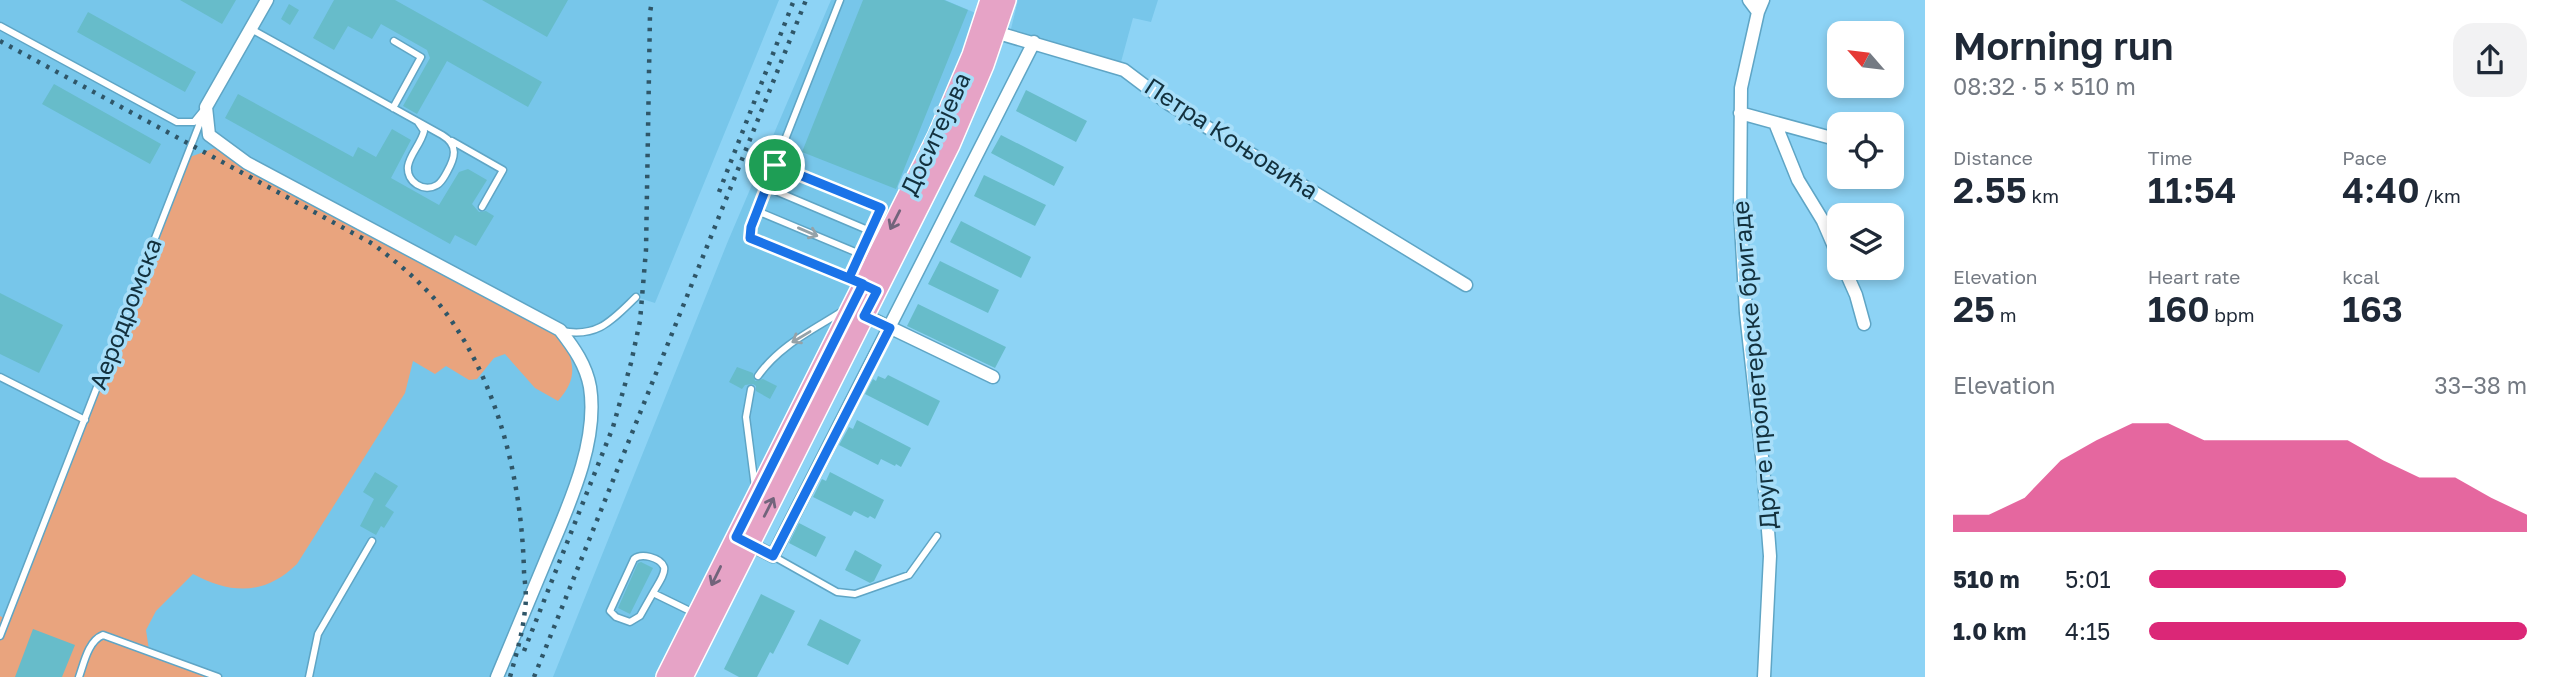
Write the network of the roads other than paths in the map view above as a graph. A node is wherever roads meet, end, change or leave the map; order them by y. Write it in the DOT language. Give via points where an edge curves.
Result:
graph roads {
  1 [pos="267,0"];
  2 [pos="841,0"];
  3 [pos="990,0"];
  4 [pos="1006,0"];
  5 [pos="1749,0"];
  6 [pos="1760,6"];
  7 [pos="0,26"];
  8 [pos="251,29"];
  9 [pos="989,31"];
  10 [pos="394,41"];
  11 [pos="1034,42"];
  12 [pos="206,107"];
  13 [pos="393,108"];
  14 [pos="1740,113"];
  15 [pos="418,122"];
  16 [pos="1775,123"];
  17 [pos="1827,137"];
  18 [pos="448,138"];
  19 [pos="775,165"];
  20 [pos="766,187"];
  21 [pos="482,207"];
  22 [pos="757,211"];
  23 [pos="1827,230"];
  24 [pos="870,231"];
  25 [pos="860,254"];
  26 [pos="1849,280"];
  27 [pos="863,284"];
  28 [pos="1466,285"];
  29 [pos="636,297"];
  30 [pos="858,311"];
  31 [pos="1864,324"];
  32 [pos="890,328"];
  33 [pos="560,330"];
  34 [pos="758,376"];
  35 [pos="0,377"];
  36 [pos="993,377"];
  37 [pos="751,389"];
  38 [pos="85,420"];
  39 [pos="756,497"];
  40 [pos="937,536"];
  41 [pos="743,540"];
  42 [pos="372,541"];
  43 [pos="773,556"];
  44 [pos="653,593"];
  45 [pos="697,615"];
  46 [pos="3,617"];
  47 [pos="0,636"];
  48 [pos="79,677"];
  49 [pos="218,677"];
  50 [pos="309,677"];
  51 [pos="497,677"];
  52 [pos="666,677"];
  53 [pos="683,677"];
  54 [pos="1764,677"];
  1 -- 8 [label="street, Аеродромска"];
  2 -- 19 [label="lane"];
  3 -- 9 [label="main road, Доситејева"];
  4 -- 9 [label="main road, Доситејева"];
  5 -- 6 [label="street"];
  6 -- 14 [label="street, Друге пролетерске бригаде" via="1743,72"];
  7 -- 12 [label="lane" via="177,122 194,122"];
  8 -- 12 [label="street, Аеродромска"];
  8 -- 13 [label="lane"];
  9 -- 11 [label="street, Петра Коњовића"];
  9 -- 27 [label="main road, Доситејева" via="950,145"];
  10 -- 13 [label="lane" via="421,57"];
  11 -- 28 [label="street, Петра Коњовића" via="1128,72 1169,104"];
  11 -- 32 [label="street"];
  12 -- 33 [label="street" via="209,135 247,163"];
  12 -- 38 [label="lane, Аеродромска"];
  13 -- 15 [label="lane"];
  14 -- 16 [label="street"];
  14 -- 54 [label="street, Друге пролетерске бригаде" via="1746,313 1770,556"];
  15 -- 18 [label="lane"];
  15 -- 18 [label="lane" via="424,131 408,170 418,186 430,188 441,182 455,155"];
  16 -- 17 [label="street"];
  16 -- 23 [label="street" via="1798,180"];
  18 -- 21 [label="lane" via="503,170"];
  19 -- 20 [label="lane"];
  19 -- 24 [label="lane" via="881,208"];
  20 -- 22 [label="lane"];
  20 -- 24 [label="lane"];
  22 -- 25 [label="lane, one-way"];
  22 -- 27 [label="lane" via="750,232 753,241"];
  24 -- 25 [label="lane"];
  25 -- 27 [label="lane"];
  26 -- 31 [label="street"];
  27 -- 30 [label="main road, Доситејева"];
  29 -- 33 [label="lane" via="592,331"];
  30 -- 32 [label="street"];
  30 -- 34 [label="lane, one-way" via="787,345"];
  30 -- 39 [label="main road, Доситејева"];
  41 -- 30 [label="main road, Доситејева, one-way"];
  32 -- 36 [label="street"];
  32 -- 43 [label="street"];
  33 -- 51 [label="street" via="579,355 590,386 586,446 574,491"];
  35 -- 38 [label="lane"];
  37 -- 39 [label="lane" via="746,417"];
  38 -- 46 [label="lane, Аеродромска"];
  39 -- 41 [label="main road, Доситејева"];
  40 -- 43 [label="lane" via="909,575 855,594 836,592"];
  41 -- 43 [label="street"];
  41 -- 45 [label="main road, Доситејева, one-way"];
  41 -- 53 [label="main road, Доситејева"];
  42 -- 50 [label="lane" via="318,635"];
  44 -- 44 [label="lane" via="664,567 642,554 634,559 610,611 630,622 640,616"];
  44 -- 45 [label="lane"];
  45 -- 52 [label="main road, Доситејева"];
  46 -- 47 [label="lane, Аеродромска"];
  48 -- 49 [label="lane" via="91,645 103,635"];
}
